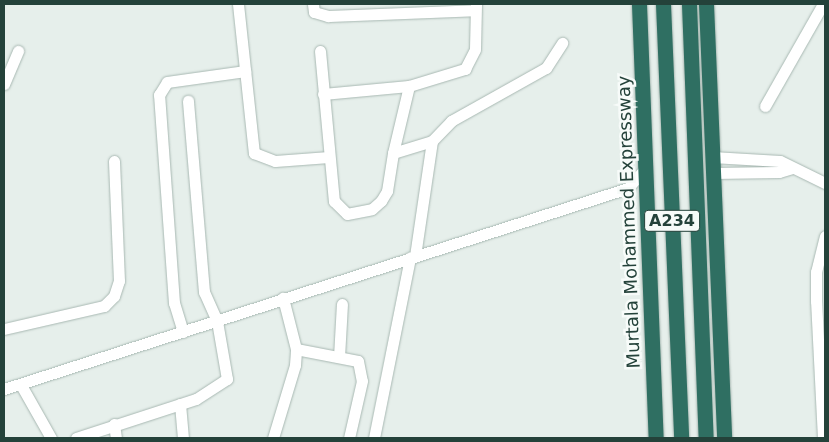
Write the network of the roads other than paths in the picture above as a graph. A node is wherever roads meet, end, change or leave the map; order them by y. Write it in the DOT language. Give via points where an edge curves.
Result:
graph roads {
  1 [pos="238,4"];
  2 [pos="313,4"];
  3 [pos="639,4"];
  4 [pos="663,4"];
  5 [pos="689,4"];
  6 [pos="706,4"];
  7 [pos="823,4"];
  8 [pos="436,6"];
  9 [pos="476,7"];
  10 [pos="364,9"];
  11 [pos="562,42"];
  12 [pos="18,51"];
  13 [pos="320,51"];
  14 [pos="245,71"];
  15 [pos="4,84"];
  16 [pos="409,86"];
  17 [pos="323,94"];
  18 [pos="188,101"];
  19 [pos="766,106"];
  20 [pos="432,141"];
  21 [pos="394,153"];
  22 [pos="329,157"];
  23 [pos="712,157"];
  24 [pos="114,161"];
  25 [pos="646,167"];
  26 [pos="792,168"];
  27 [pos="713,172"];
  28 [pos="825,182"];
  29 [pos="628,188"];
  30 [pos="647,200"];
  31 [pos="825,236"];
  32 [pos="412,257"];
  33 [pos="283,298"];
  34 [pos="821,301"];
  35 [pos="342,304"];
  36 [pos="217,321"];
  37 [pos="4,329"];
  38 [pos="183,332"];
  39 [pos="296,348"];
  40 [pos="340,357"];
  41 [pos="21,385"];
  42 [pos="5,386"];
  43 [pos="180,404"];
  44 [pos="114,424"];
  45 [pos="51,438"];
  46 [pos="76,438"];
  47 [pos="116,438"];
  48 [pos="183,438"];
  49 [pos="272,438"];
  50 [pos="350,438"];
  51 [pos="374,438"];
  52 [pos="656,438"];
  53 [pos="681,438"];
  54 [pos="706,438"];
  55 [pos="724,438"];
  56 [pos="823,438"];
  1 -- 14 [label="street"];
  2 -- 10 [label="street" via="320,15"];
  3 -- 25 [label="highway, Murtala Mohammed Expressway"];
  4 -- 53 [label="highway, A234"];
  5 -- 54 [label="highway, A234"];
  6 -- 23 [label="highway"];
  7 -- 19 [label="street"];
  8 -- 9 [label="street"];
  8 -- 10 [label="street"];
  9 -- 16 [label="street" via="475,49 465,69"];
  11 -- 20 [label="street" via="546,68 451,121"];
  12 -- 15 [label="street"];
  13 -- 17 [label="street"];
  14 -- 22 [label="street" via="254,153 275,161"];
  14 -- 38 [label="street" via="168,82 159,94 174,303"];
  16 -- 17 [label="street"];
  16 -- 21 [label="street"];
  17 -- 22 [label="street"];
  18 -- 36 [label="street" via="204,292"];
  20 -- 21 [label="street"];
  20 -- 32 [label="street"];
  21 -- 22 [label="street" via="387,191 381,201 372,209 348,214 334,201"];
  23 -- 26 [label="street" via="780,160"];
  23 -- 27 [label="highway"];
  24 -- 37 [label="street" via="119,281 114,296 104,306"];
  25 -- 29 [label="street"];
  25 -- 30 [label="highway, Murtala Mohammed Expressway"];
  26 -- 27 [label="street" via="780,172"];
  26 -- 28 [label="street"];
  27 -- 55 [label="highway"];
  29 -- 30 [label="street"];
  29 -- 32 [label="street"];
  30 -- 52 [label="highway, Murtala Mohammed Expressway"];
  31 -- 34 [label="street" via="816,272"];
  32 -- 33 [label="street"];
  32 -- 51 [label="street"];
  33 -- 36 [label="street"];
  33 -- 39 [label="street"];
  34 -- 56 [label="street"];
  35 -- 40 [label="street"];
  36 -- 38 [label="street"];
  36 -- 43 [label="street" via="228,379 224,386"];
  38 -- 41 [label="street"];
  39 -- 40 [label="street"];
  39 -- 49 [label="street"];
  40 -- 50 [label="street" via="358,361 361,368"];
  41 -- 42 [label="street"];
  41 -- 45 [label="street"];
  43 -- 44 [label="street"];
  43 -- 48 [label="street"];
  44 -- 46 [label="street"];
  44 -- 47 [label="street"];
}
